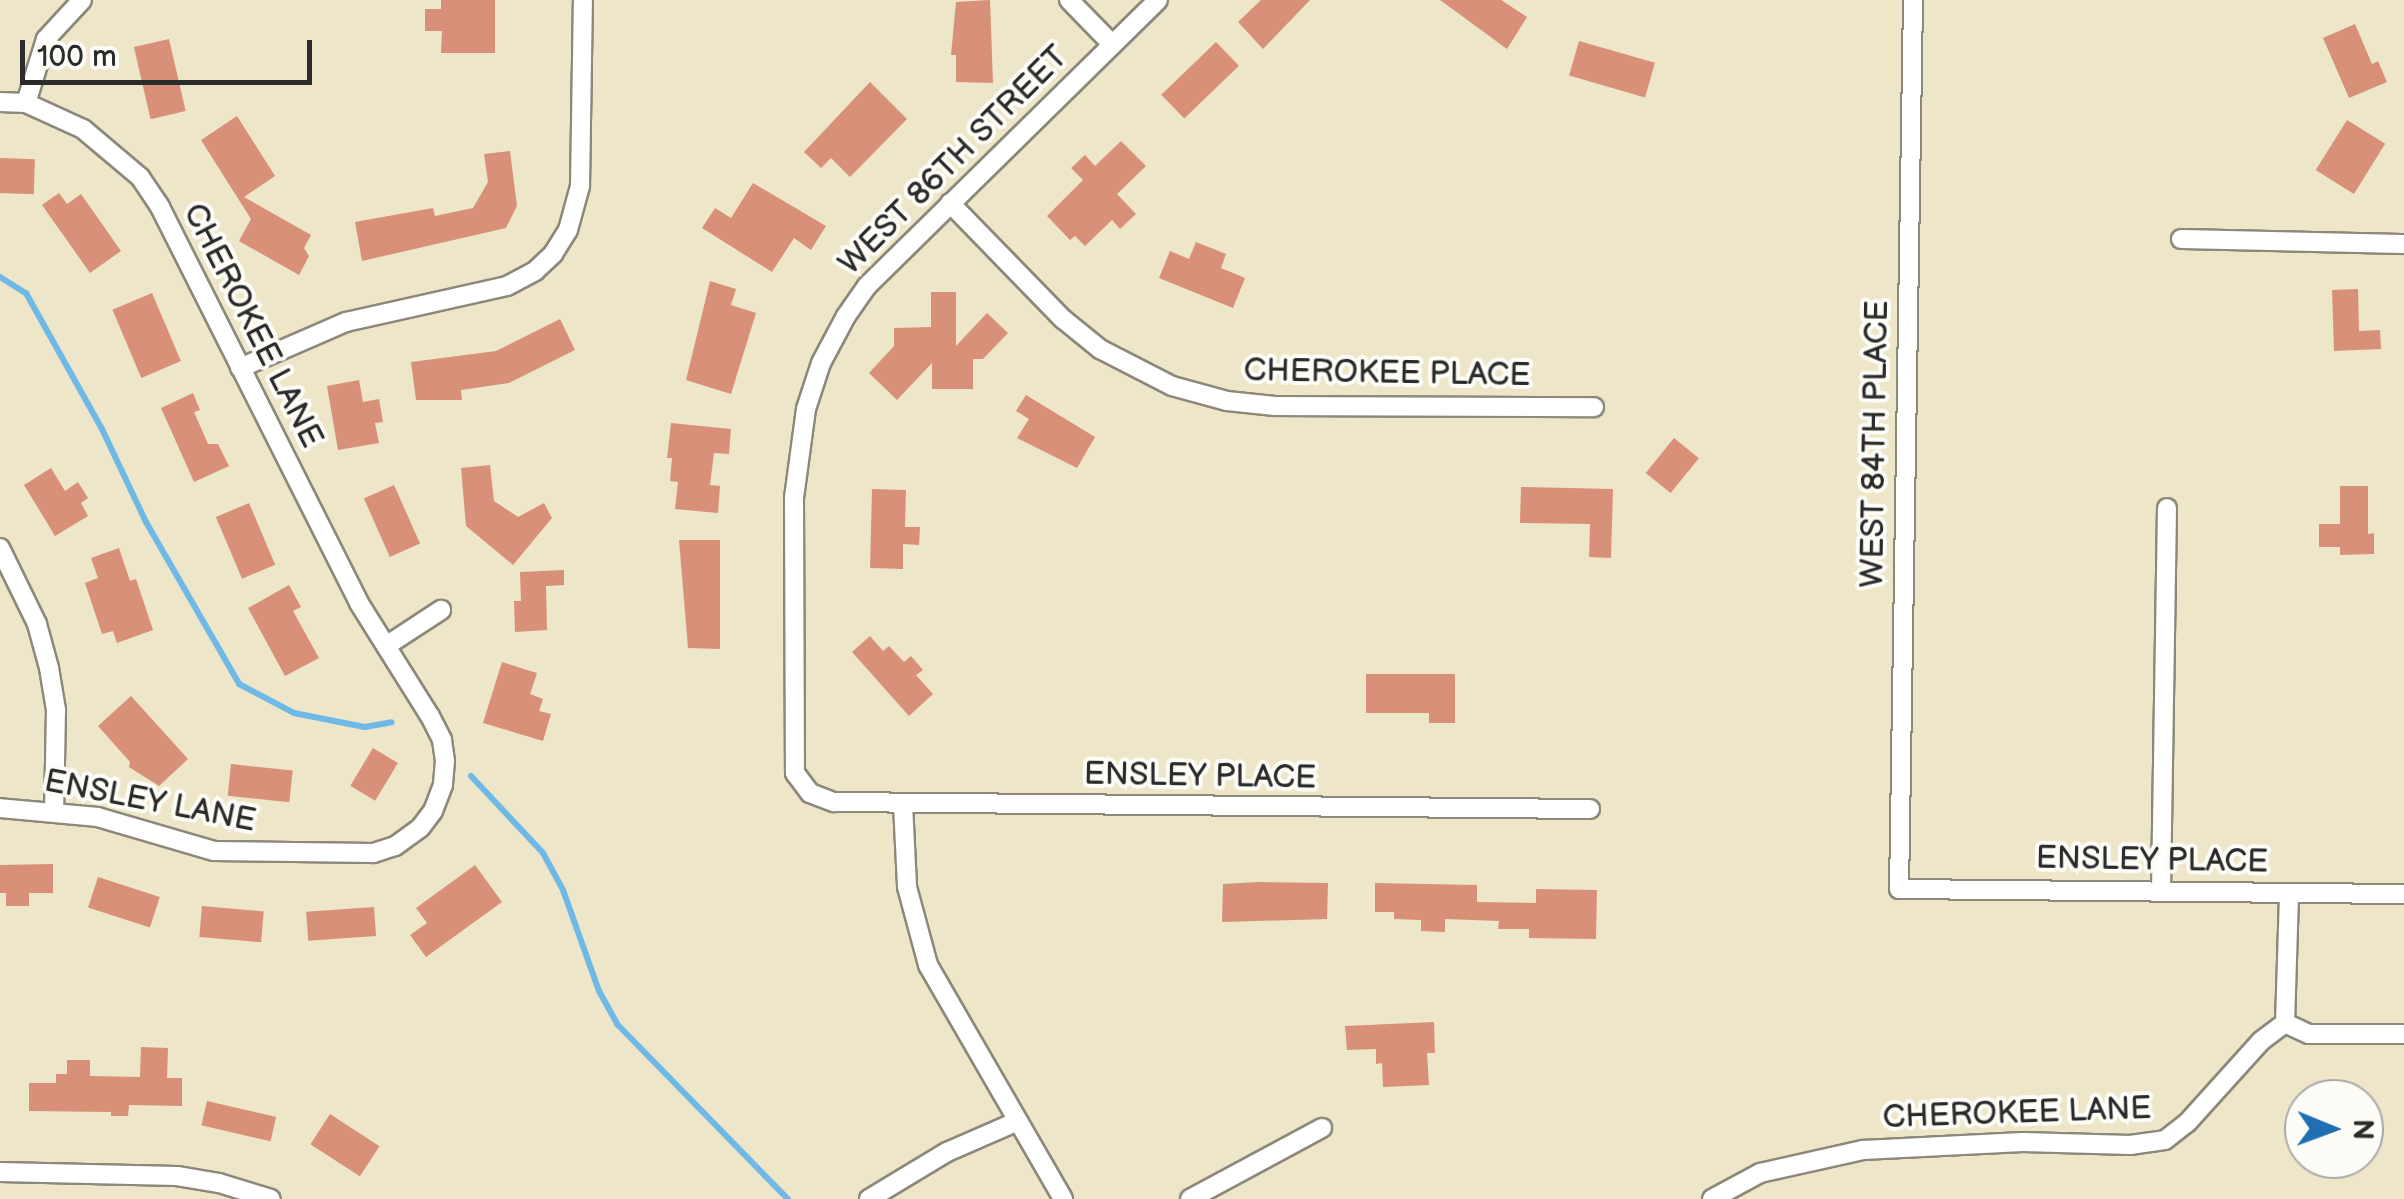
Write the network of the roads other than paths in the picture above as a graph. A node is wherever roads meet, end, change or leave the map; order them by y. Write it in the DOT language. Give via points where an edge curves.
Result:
graph roads {
  1 [pos="82,0"];
  2 [pos="583,0"];
  3 [pos="1068,0"];
  4 [pos="1158,0"];
  5 [pos="1913,0"];
  6 [pos="1112,44"];
  7 [pos="0,102"];
  8 [pos="26,104"];
  9 [pos="950,203"];
  10 [pos="2181,239"];
  11 [pos="2404,244"];
  12 [pos="240,368"];
  13 [pos="1594,407"];
  14 [pos="2167,508"];
  15 [pos="0,548"];
  16 [pos="441,610"];
  17 [pos="386,646"];
  18 [pos="440,793"];
  19 [pos="810,793"];
  20 [pos="902,804"];
  21 [pos="0,808"];
  22 [pos="1590,809"];
  23 [pos="54,810"];
  24 [pos="1899,889"];
  25 [pos="2161,890"];
  26 [pos="2289,893"];
  27 [pos="2404,894"];
  28 [pos="2285,1023"];
  29 [pos="2404,1034"];
  30 [pos="1016,1122"];
  31 [pos="1322,1128"];
  32 [pos="0,1172"];
  33 [pos="271,1199"];
  34 [pos="869,1199"];
  35 [pos="1063,1199"];
  36 [pos="1190,1199"];
  37 [pos="1712,1199"];
  1 -- 8 [label="street" via="46,39"];
  2 -- 12 [label="street" via="580,186 568,230 553,254 508,286 346,322"];
  3 -- 6 [label="street"];
  4 -- 6 [label="street, WEST 86TH STREET"];
  5 -- 24 [label="street, WEST 84TH PLACE"];
  6 -- 9 [label="street, WEST 86TH STREET"];
  7 -- 8 [label="street, CHEROKEE LANE"];
  8 -- 12 [label="street, CHEROKEE LANE" via="83,130 140,177"];
  9 -- 13 [label="street, CHEROKEE PLACE" via="1063,318 1100,348 1172,386 1275,406"];
  9 -- 19 [label="street, WEST 86TH STREET" via="846,316 806,409 794,498 792,755"];
  10 -- 11 [label="street"];
  12 -- 17 [label="street, CHEROKEE LANE"];
  14 -- 25 [label="street"];
  15 -- 23 [label="street" via="37,624 49,668 56,710"];
  16 -- 17 [label="street"];
  17 -- 18 [label="street, CHEROKEE LANE" via="442,740"];
  18 -- 23 [label="street, ENSLEY LANE" via="420,828 395,846 353,854 214,850"];
  19 -- 20 [label="street, ENSLEY PLACE" via="834,802"];
  20 -- 22 [label="street, ENSLEY PLACE"];
  20 -- 30 [label="street" via="907,887 922,946"];
  21 -- 23 [label="street, ENSLEY LANE"];
  24 -- 25 [label="street, ENSLEY PLACE"];
  25 -- 26 [label="street, ENSLEY PLACE"];
  26 -- 27 [label="street, ENSLEY PLACE"];
  26 -- 28 [label="street"];
  28 -- 29 [label="street" via="2309,1034"];
  28 -- 37 [label="street, CHEROKEE LANE" via="2165,1140 1863,1150 1760,1173"];
  30 -- 34 [label="street" via="947,1152"];
  30 -- 35 [label="street"];
  31 -- 36 [label="street"];
  32 -- 33 [label="street" via="177,1176"];
}
